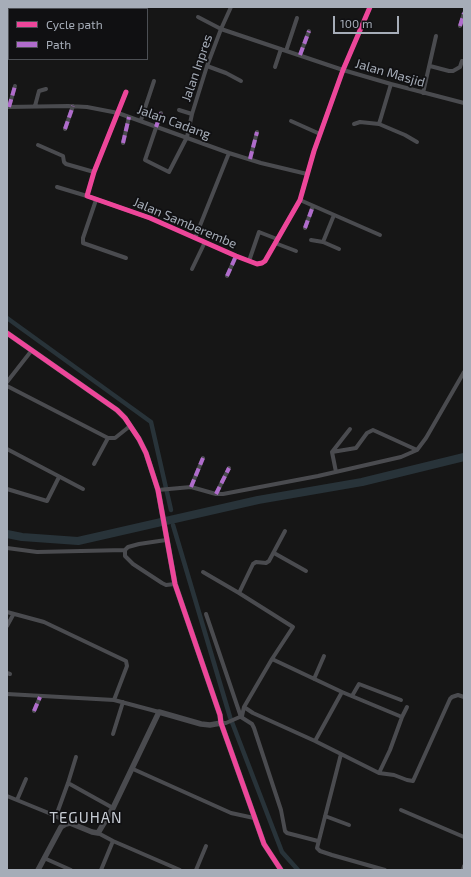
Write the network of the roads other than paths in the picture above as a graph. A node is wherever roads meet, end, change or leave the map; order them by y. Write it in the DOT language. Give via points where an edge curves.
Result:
graph roads {
  1 [pos="231,7"];
  2 [pos="370,7"];
  3 [pos="464,13"];
  4 [pos="198,17"];
  5 [pos="296,18"];
  6 [pos="460,26"];
  7 [pos="221,29"];
  8 [pos="309,31"];
  9 [pos="436,36"];
  10 [pos="281,49"];
  11 [pos="286,51"];
  12 [pos="300,55"];
  13 [pos="462,61"];
  14 [pos="207,66"];
  15 [pos="430,66"];
  16 [pos="275,67"];
  17 [pos="343,70"];
  18 [pos="154,81"];
  19 [pos="241,81"];
  20 [pos="391,84"];
  21 [pos="15,86"];
  22 [pos="46,89"];
  23 [pos="126,92"];
  24 [pos="423,93"];
  25 [pos="464,103"];
  26 [pos="35,106"];
  27 [pos="73,106"];
  28 [pos="8,107"];
  29 [pos="179,110"];
  30 [pos="118,113"];
  31 [pos="161,113"];
  32 [pos="192,114"];
  33 [pos="129,117"];
  34 [pos="141,120"];
  35 [pos="291,121"];
  36 [pos="354,124"];
  37 [pos="379,124"];
  38 [pos="156,127"];
  39 [pos="65,129"];
  40 [pos="257,132"];
  41 [pos="320,134"];
  42 [pos="187,137"];
  43 [pos="416,142"];
  44 [pos="123,144"];
  45 [pos="38,145"];
  46 [pos="229,153"];
  47 [pos="250,159"];
  48 [pos="94,172"];
  49 [pos="307,174"];
  50 [pos="56,187"];
  51 [pos="87,196"];
  52 [pos="96,200"];
  53 [pos="300,200"];
  54 [pos="313,206"];
  55 [pos="334,215"];
  56 [pos="305,228"];
  57 [pos="380,235"];
  58 [pos="195,238"];
  59 [pos="311,240"];
  60 [pos="276,241"];
  61 [pos="205,242"];
  62 [pos="323,242"];
  63 [pos="339,249"];
  64 [pos="296,251"];
  65 [pos="236,256"];
  66 [pos="126,258"];
  67 [pos="249,261"];
  68 [pos="192,269"];
  69 [pos="227,276"];
  70 [pos="7,333"];
  71 [pos="32,350"];
  72 [pos="464,372"];
  73 [pos="7,382"];
  74 [pos="7,386"];
  75 [pos="130,426"];
  76 [pos="350,429"];
  77 [pos="108,438"];
  78 [pos="7,449"];
  79 [pos="417,450"];
  80 [pos="332,452"];
  81 [pos="203,458"];
  82 [pos="94,464"];
  83 [pos="230,468"];
  84 [pos="336,472"];
  85 [pos="59,477"];
  86 [pos="191,487"];
  87 [pos="7,489"];
  88 [pos="83,489"];
  89 [pos="160,490"];
  90 [pos="216,494"];
  91 [pos="286,531"];
  92 [pos="166,540"];
  93 [pos="7,548"];
  94 [pos="125,550"];
  95 [pos="274,553"];
  96 [pos="306,571"];
  97 [pos="203,572"];
  98 [pos="173,584"];
  99 [pos="239,593"];
  100 [pos="7,612"];
  101 [pos="206,614"];
  102 [pos="13,615"];
  103 [pos="7,626"];
  104 [pos="324,656"];
  105 [pos="272,659"];
  106 [pos="314,679"];
  107 [pos="342,692"];
  108 [pos="7,694"];
  109 [pos="352,696"];
  110 [pos="40,697"];
  111 [pos="464,697"];
  112 [pos="114,700"];
  113 [pos="401,700"];
  114 [pos="123,702"];
  115 [pos="244,706"];
  116 [pos="407,707"];
  117 [pos="34,712"];
  118 [pos="160,712"];
  119 [pos="253,713"];
  120 [pos="241,717"];
  121 [pos="402,717"];
  122 [pos="223,723"];
  123 [pos="113,734"];
  124 [pos="315,741"];
  125 [pos="341,754"];
  126 [pos="76,757"];
  127 [pos="133,769"];
  128 [pos="379,773"];
  129 [pos="26,780"];
  130 [pos="68,783"];
  131 [pos="7,796"];
  132 [pos="17,800"];
  133 [pos="113,808"];
  134 [pos="401,810"];
  135 [pos="56,816"];
  136 [pos="325,816"];
  137 [pos="254,818"];
  138 [pos="67,823"];
  139 [pos="348,825"];
  140 [pos="98,833"];
  141 [pos="464,837"];
  142 [pos="113,841"];
  143 [pos="318,841"];
  144 [pos="206,846"];
  145 [pos="44,858"];
  146 [pos="464,866"];
  147 [pos="177,869"];
  148 [pos="38,870"];
  149 [pos="70,870"];
  150 [pos="101,870"];
  151 [pos="196,870"];
  152 [pos="281,870"];
  153 [pos="385,870"];
  154 [pos="463,870"];
  1 -- 7 [label="street, Jalan Inpres"];
  2 -- 17 [label="street, Jalan Samberembe"];
  3 -- 6 [label="street"];
  4 -- 7 [label="street, Jalan Masjid"];
  5 -- 11 [label="street"];
  7 -- 10 [label="street, Jalan Masjid"];
  7 -- 14 [label="street, Jalan Inpres"];
  8 -- 12 [label="street"];
  9 -- 15 [label="street"];
  10 -- 11 [label="street, Jalan Masjid"];
  10 -- 16 [label="street"];
  11 -- 12 [label="street, Jalan Masjid"];
  12 -- 17 [label="street, Jalan Masjid"];
  13 -- 15 [label="street" via="460,67 453,71"];
  14 -- 19 [label="street" via="226,72"];
  14 -- 32 [label="street, Jalan Inpres"];
  15 -- 24 [label="street"];
  17 -- 20 [label="street, Jalan Masjid"];
  17 -- 41 [label="street, Jalan Samberembe"];
  18 -- 34 [label="street"];
  20 -- 24 [label="street, Jalan Masjid"];
  20 -- 37 [label="street"];
  21 -- 28 [label="street"];
  22 -- 26 [label="street" via="39,91"];
  23 -- 30 [label="street"];
  24 -- 25 [label="street, Jalan Masjid"];
  26 -- 27 [label="street, Jalan Cadang"];
  26 -- 28 [label="street, Jalan Cadang"];
  27 -- 30 [label="street, Jalan Cadang"];
  27 -- 39 [label="street"];
  29 -- 32 [label="street"];
  30 -- 33 [label="street, Jalan Cadang"];
  30 -- 48 [label="street"];
  31 -- 38 [label="street"];
  32 -- 42 [label="street, Jalan Inpres"];
  33 -- 34 [label="street, Jalan Cadang"];
  33 -- 44 [label="street"];
  34 -- 38 [label="street, Jalan Cadang"];
  35 -- 41 [label="street"];
  36 -- 37 [label="street"];
  37 -- 43 [label="street"];
  38 -- 42 [label="street, Jalan Cadang"];
  38 -- 42 [label="street, Jalan Inpres" via="145,160 168,172 171,171"];
  40 -- 47 [label="street"];
  41 -- 49 [label="street, Jalan Samberembe"];
  42 -- 46 [label="street, Jalan Cadang"];
  45 -- 48 [label="street" via="63,156 66,164"];
  46 -- 47 [label="street, Jalan Cadang"];
  46 -- 58 [label="street, Jalan Samberembe"];
  47 -- 49 [label="street, Jalan Cadang"];
  48 -- 51 [label="street"];
  49 -- 53 [label="street, Jalan Samberembe"];
  50 -- 51 [label="street, Jalan Samberembe"];
  51 -- 52 [label="street, Jalan Samberembe"];
  52 -- 58 [label="street, Jalan Samberembe" via="150,218"];
  52 -- 66 [label="street" via="83,243"];
  53 -- 54 [label="street"];
  53 -- 60 [label="street, Jalan Samberembe"];
  54 -- 55 [label="street"];
  54 -- 56 [label="street"];
  55 -- 57 [label="street"];
  55 -- 62 [label="street"];
  58 -- 61 [label="street, Jalan Samberembe"];
  59 -- 62 [label="street"];
  60 -- 64 [label="street"];
  60 -- 67 [label="street, Jalan Samberembe" via="264,262 258,264"];
  60 -- 67 [label="street" via="259,232"];
  61 -- 65 [label="street, Jalan Samberembe"];
  61 -- 68 [label="street"];
  62 -- 63 [label="street"];
  65 -- 67 [label="street, Jalan Samberembe"];
  65 -- 69 [label="street"];
  70 -- 71 [label="street"];
  71 -- 73 [label="street"];
  71 -- 75 [label="street" via="106,402 126,418"];
  72 -- 79 [label="street" via="436,423"];
  74 -- 77 [label="street"];
  75 -- 77 [label="street" via="115,438"];
  75 -- 89 [label="street" via="146,453"];
  76 -- 80 [label="street"];
  77 -- 82 [label="street"];
  78 -- 85 [label="street"];
  79 -- 80 [label="street" via="374,430 367,433 356,448"];
  79 -- 84 [label="street" via="401,458"];
  80 -- 84 [label="street"];
  81 -- 86 [label="street"];
  83 -- 90 [label="street"];
  84 -- 90 [label="street"];
  85 -- 87 [label="street" via="47,501"];
  85 -- 88 [label="street"];
  86 -- 89 [label="street"];
  86 -- 90 [label="street"];
  89 -- 92 [label="street"];
  91 -- 95 [label="street"];
  92 -- 94 [label="street" via="139,544"];
  92 -- 98 [label="street"];
  93 -- 94 [label="street" via="37,552"];
  94 -- 98 [label="street" via="125,556 133,564 166,585"];
  95 -- 96 [label="street"];
  95 -- 99 [label="street" via="268,562 253,564"];
  97 -- 99 [label="street"];
  98 -- 122 [label="street"];
  99 -- 105 [label="street" via="293,627"];
  100 -- 102 [label="street"];
  101 -- 120 [label="street"];
  102 -- 103 [label="street"];
  102 -- 112 [label="street" via="44,622 126,661"];
  104 -- 106 [label="street"];
  105 -- 106 [label="street"];
  105 -- 115 [label="street"];
  106 -- 107 [label="street"];
  107 -- 109 [label="street"];
  107 -- 124 [label="street"];
  108 -- 110 [label="street"];
  109 -- 113 [label="street" via="359,684"];
  109 -- 121 [label="street"];
  110 -- 112 [label="street"];
  110 -- 117 [label="street"];
  111 -- 128 [label="street" via="458,695 450,699 413,780"];
  112 -- 114 [label="street"];
  114 -- 118 [label="street"];
  114 -- 123 [label="street"];
  115 -- 119 [label="street"];
  115 -- 120 [label="street"];
  116 -- 121 [label="street"];
  118 -- 122 [label="street" via="206,725"];
  118 -- 127 [label="street"];
  119 -- 120 [label="street"];
  119 -- 124 [label="street"];
  120 -- 122 [label="street"];
  120 -- 143 [label="street" via="254,728 286,832"];
  121 -- 128 [label="street"];
  122 -- 137 [label="street"];
  124 -- 125 [label="street"];
  125 -- 128 [label="street"];
  125 -- 136 [label="street"];
  126 -- 130 [label="street"];
  127 -- 133 [label="street"];
  127 -- 137 [label="street" via="230,813"];
  129 -- 132 [label="street"];
  130 -- 133 [label="street"];
  130 -- 135 [label="street"];
  131 -- 132 [label="street"];
  132 -- 135 [label="street"];
  133 -- 140 [label="street"];
  134 -- 141 [label="street"];
  135 -- 138 [label="street"];
  136 -- 139 [label="street"];
  136 -- 143 [label="street"];
  137 -- 152 [label="street" via="264,844"];
  138 -- 140 [label="street"];
  138 -- 145 [label="street" via="61,827"];
  140 -- 142 [label="street"];
  142 -- 147 [label="street"];
  142 -- 150 [label="street"];
  143 -- 153 [label="street" via="316,846 320,851"];
  144 -- 151 [label="street"];
  145 -- 148 [label="street"];
  145 -- 149 [label="street"];
  146 -- 154 [label="street"];
}
